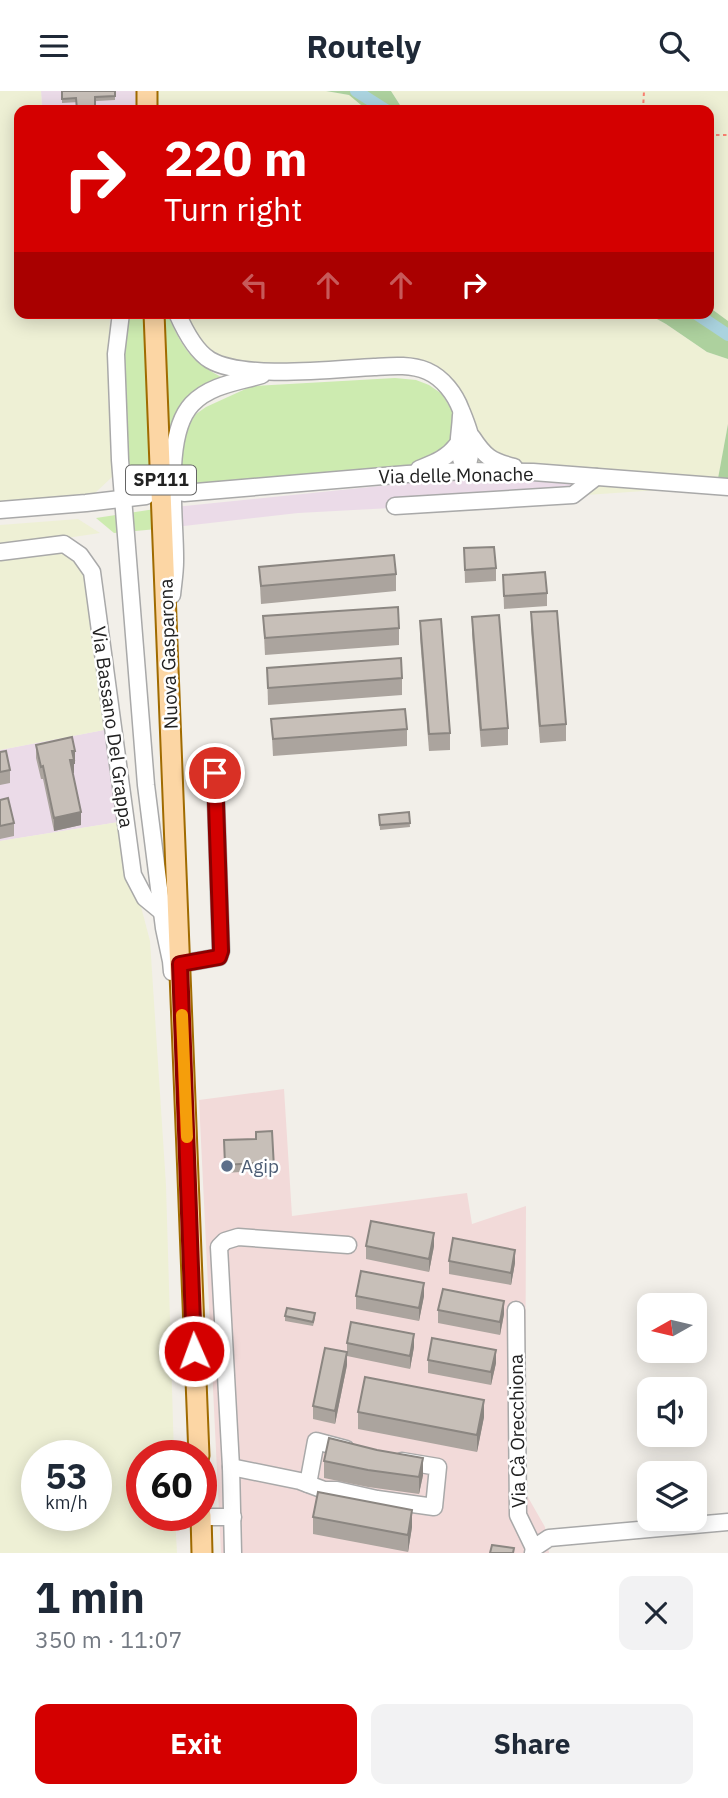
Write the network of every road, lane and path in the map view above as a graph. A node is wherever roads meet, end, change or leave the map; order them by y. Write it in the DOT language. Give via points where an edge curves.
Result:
graph roads {
  1 [pos="120,319"];
  2 [pos="154,319"];
  3 [pos="179,319"];
  4 [pos="274,372"];
  5 [pos="461,409"];
  6 [pos="472,437"];
  7 [pos="457,445"];
  8 [pos="120,460"];
  9 [pos="466,471"];
  10 [pos="533,472"];
  11 [pos="407,474"];
  12 [pos="596,477"];
  13 [pos="728,487"];
  14 [pos="184,493"];
  15 [pos="146,496"];
  16 [pos="124,498"];
  17 [pos="86,503"];
  18 [pos="395,506"];
  19 [pos="0,510"];
  20 [pos="127,546"];
  21 [pos="0,552"];
  22 [pos="168,648"];
  23 [pos="215,773"];
  24 [pos="162,912"];
  25 [pos="180,964"];
  26 [pos="185,1092"];
  27 [pos="348,1245"];
  28 [pos="516,1310"];
  29 [pos="198,1440"];
  30 [pos="367,1454"];
  31 [pos="392,1459"];
  32 [pos="231,1467"];
  33 [pos="308,1484"];
  34 [pos="217,1516"];
  35 [pos="233,1517"];
  36 [pos="728,1521"];
  37 [pos="201,1531"];
  38 [pos="533,1550"];
  39 [pos="202,1553"];
  40 [pos="233,1553"];
  1 -- 8 [label="street" via="116,354"];
  2 -- 22 [label="main road, Nuova Gasparona / SP111"];
  3 -- 4 [label="street" via="186,335 209,360 235,369"];
  4 -- 5 [label="street" via="402,365 427,371 445,384"];
  4 -- 22 [label="street" via="216,387 192,404 179,425 174,453 175,563"];
  5 -- 6 [label="street"];
  5 -- 7 [label="street"];
  6 -- 9 [label="street"];
  6 -- 10 [label="street" via="482,453 497,462"];
  7 -- 9 [label="street"];
  7 -- 11 [label="street" via="443,460"];
  8 -- 16 [label="street"];
  8 -- 17 [label="street" via="108,489"];
  9 -- 10 [label="street, Via delle Monache"];
  9 -- 11 [label="street, Via delle Monache"];
  10 -- 12 [label="street, Via delle Monache"];
  11 -- 14 [label="street, Via delle Monache"];
  12 -- 13 [label="street, Via delle Monache"];
  12 -- 18 [label="street" via="573,495"];
  15 -- 16 [label="street"];
  16 -- 17 [label="street"];
  16 -- 20 [label="street"];
  17 -- 19 [label="street"];
  17 -- 20 [label="street" via="106,507 118,520"];
  20 -- 24 [label="street" via="146,785"];
  21 -- 24 [label="street, Via Bassano Del Grappa" via="64,544 80,555 92,572 133,875 145,898"];
  22 -- 25 [label="main road, Nuova Gasparona / SP111"];
  23 -- 25 [label="street" via="221,951 219,957"];
  24 -- 26 [label="street"];
  25 -- 26 [label="main road, Nuova Gasparona / SP111"];
  26 -- 29 [label="main road, Nuova Gasparona / SP111"];
  27 -- 32 [label="street" via="238,1237 219,1247"];
  28 -- 38 [label="street, Via Cà Orecchiona" via="518,1515"];
  30 -- 33 [label="street" via="316,1441"];
  31 -- 33 [label="street" via="438,1467 434,1507"];
  32 -- 33 [label="street"];
  32 -- 35 [label="street"];
  34 -- 35 [label="street"];
  35 -- 40 [label="street"];
  36 -- 38 [label="street, Via Cà Orecchiona" via="549,1538"];
  37 -- 39 [label="main road"];
}
